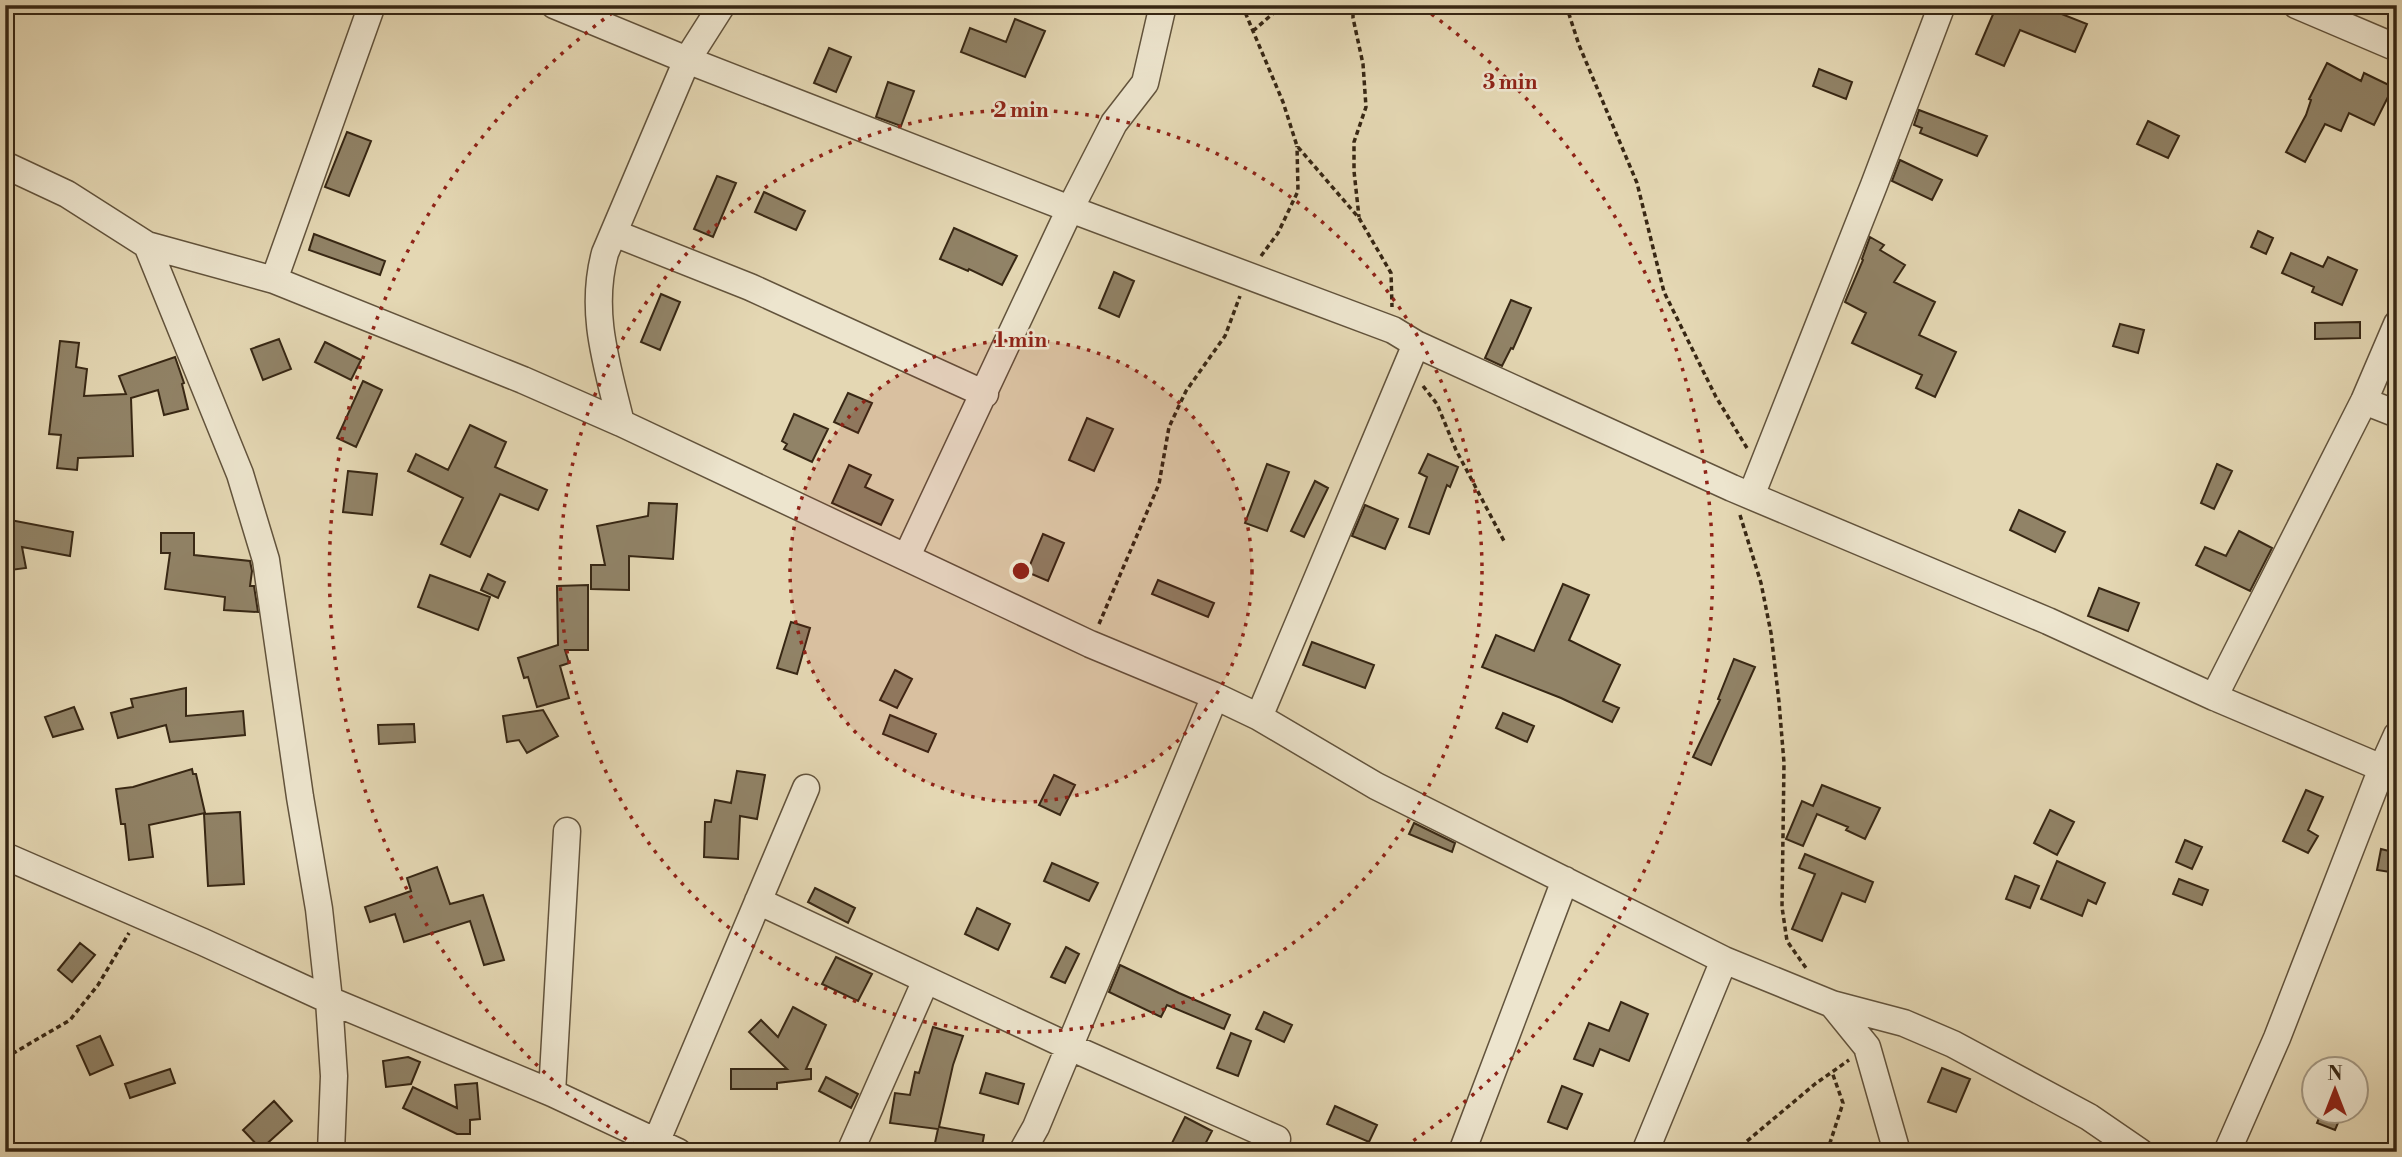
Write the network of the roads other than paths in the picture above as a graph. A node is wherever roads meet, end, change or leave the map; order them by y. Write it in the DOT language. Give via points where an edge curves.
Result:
graph roads {
  1 [pos="372,5"];
  2 [pos="554,5"];
  3 [pos="722,5"];
  4 [pos="1163,5"];
  5 [pos="1942,5"];
  6 [pos="2295,5"];
  7 [pos="2337,13"];
  8 [pos="2397,48"];
  9 [pos="687,60"];
  10 [pos="5,165"];
  11 [pos="1070,209"];
  12 [pos="614,233"];
  13 [pos="146,245"];
  14 [pos="274,280"];
  15 [pos="2397,324"];
  16 [pos="1411,355"];
  17 [pos="985,394"];
  18 [pos="2364,401"];
  19 [pos="2397,414"];
  20 [pos="621,423"];
  21 [pos="1742,492"];
  22 [pos="907,556"];
  23 [pos="1215,696"];
  24 [pos="2214,697"];
  25 [pos="1259,717"];
  26 [pos="2397,734"];
  27 [pos="2389,770"];
  28 [pos="806,788"];
  29 [pos="567,831"];
  30 [pos="5,856"];
  31 [pos="1565,880"];
  32 [pos="758,901"];
  33 [pos="1724,960"];
  34 [pos="926,980"];
  35 [pos="329,1000"];
  36 [pos="1832,1004"];
  37 [pos="1070,1047"];
  38 [pos="552,1093"];
  39 [pos="1277,1137"];
  40 [pos="662,1149"];
  41 [pos="331,1152"];
  42 [pos="850,1152"];
  43 [pos="1022,1152"];
  44 [pos="1462,1152"];
  45 [pos="1645,1152"];
  46 [pos="1897,1152"];
  47 [pos="2140,1152"];
  48 [pos="2227,1152"];
  1 -- 14 [label="street"];
  2 -- 9 [label="street"];
  3 -- 9 [label="street"];
  4 -- 11 [label="street" via="1145,83 1114,123"];
  5 -- 21 [label="street" via="1761,471"];
  6 -- 7 [label="street"];
  7 -- 8 [label="street"];
  9 -- 11 [label="street"];
  9 -- 12 [label="street"];
  10 -- 13 [label="street" via="67,194"];
  11 -- 16 [label="street" via="1393,330"];
  11 -- 17 [label="street"];
  12 -- 17 [label="street" via="750,287"];
  12 -- 20 [label="street" via="598,276 597,316"];
  13 -- 14 [label="street"];
  13 -- 35 [label="street" via="240,474 266,560"];
  14 -- 20 [label="street"];
  15 -- 18 [label="street"];
  16 -- 21 [label="street"];
  16 -- 25 [label="street"];
  17 -- 22 [label="street"];
  18 -- 19 [label="street"];
  18 -- 24 [label="street"];
  20 -- 22 [label="street"];
  21 -- 24 [label="street" via="2048,621"];
  22 -- 23 [label="street" via="1090,644"];
  23 -- 25 [label="street"];
  23 -- 37 [label="street"];
  24 -- 27 [label="street"];
  25 -- 31 [label="street" via="1376,786"];
  26 -- 27 [label="street"];
  27 -- 48 [label="street"];
  28 -- 32 [label="street"];
  29 -- 38 [label="street"];
  30 -- 35 [label="street"];
  31 -- 33 [label="street"];
  31 -- 44 [label="street"];
  32 -- 34 [label="street"];
  32 -- 40 [label="street"];
  33 -- 36 [label="street"];
  33 -- 45 [label="street"];
  34 -- 37 [label="street"];
  34 -- 42 [label="street"];
  35 -- 38 [label="street"];
  35 -- 41 [label="street" via="334,1076"];
  36 -- 46 [label="street" via="1867,1047"];
  36 -- 47 [label="street" via="1904,1023 1953,1044 2089,1117"];
  37 -- 39 [label="street"];
  37 -- 43 [label="street"];
  38 -- 40 [label="street"];
}
